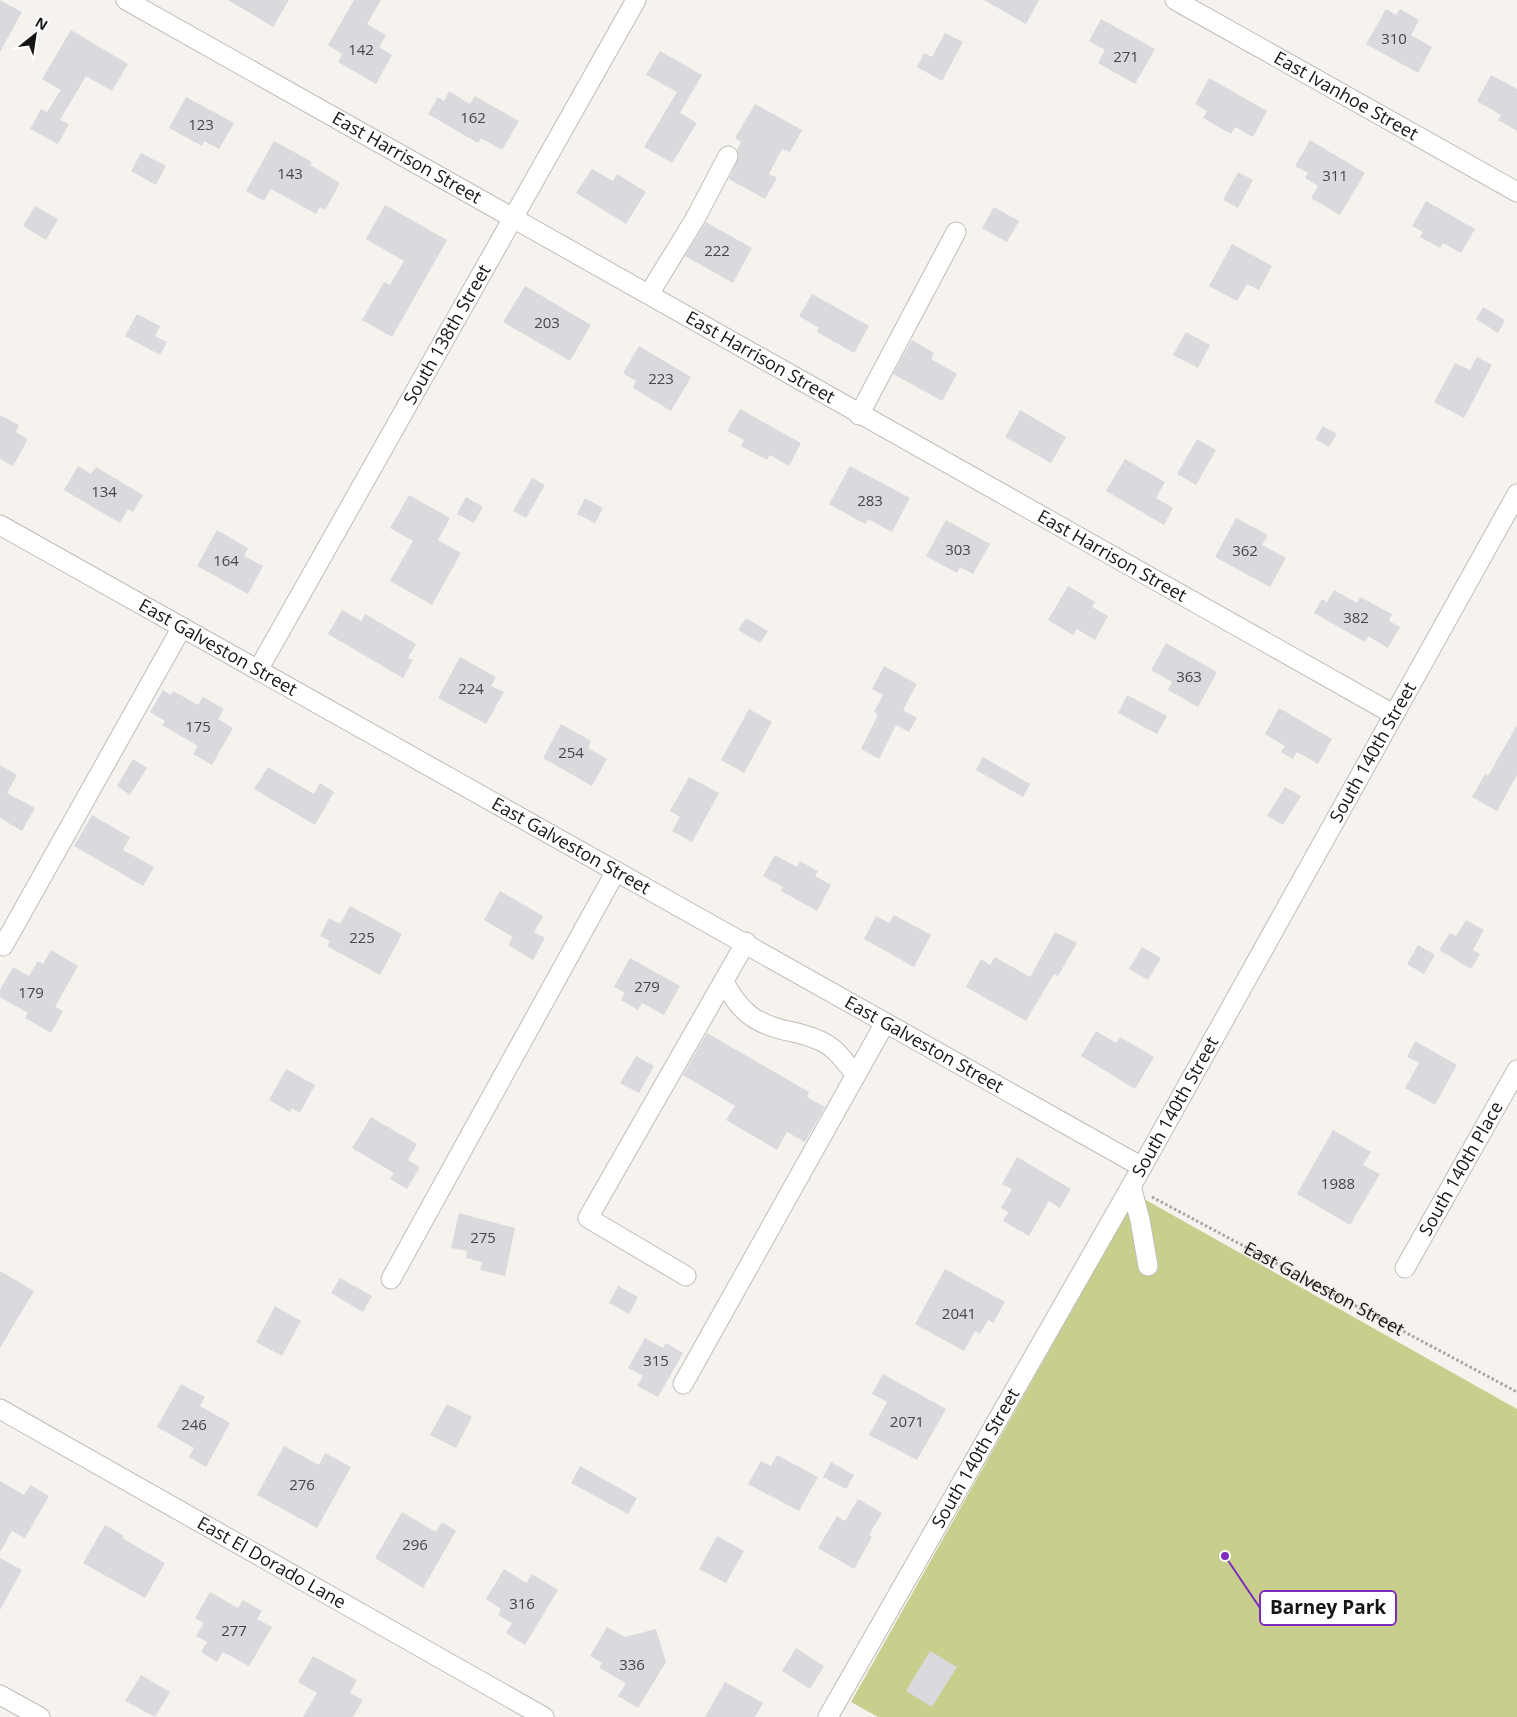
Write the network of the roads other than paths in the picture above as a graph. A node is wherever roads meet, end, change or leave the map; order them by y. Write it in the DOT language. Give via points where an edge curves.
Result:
graph roads {
  1 [pos="126,0"];
  2 [pos="636,0"];
  3 [pos="1175,0"];
  4 [pos="728,156"];
  5 [pos="1517,192"];
  6 [pos="515,218"];
  7 [pos="956,232"];
  8 [pos="649,294"];
  9 [pos="859,415"];
  10 [pos="1517,494"];
  11 [pos="0,525"];
  12 [pos="182,627"];
  13 [pos="258,670"];
  14 [pos="1393,714"];
  15 [pos="616,871"];
  16 [pos="746,942"];
  17 [pos="3,946"];
  18 [pos="724,982"];
  19 [pos="885,1023"];
  20 [pos="1517,1070"];
  21 [pos="856,1075"];
  22 [pos="1142,1167"];
  23 [pos="1131,1186"];
  24 [pos="1148,1266"];
  25 [pos="1405,1268"];
  26 [pos="686,1276"];
  27 [pos="391,1279"];
  28 [pos="683,1384"];
  29 [pos="0,1410"];
  30 [pos="0,1695"];
  31 [pos="40,1717"];
  32 [pos="544,1717"];
  33 [pos="828,1717"];
  1 -- 6 [label="street, East Harrison Street"];
  2 -- 6 [label="street, South 138th Street"];
  3 -- 5 [label="street, East Ivanhoe Street"];
  4 -- 8 [label="street" via="695,219"];
  6 -- 8 [label="street, East Harrison Street"];
  6 -- 13 [label="street, South 138th Street"];
  7 -- 9 [label="street"];
  8 -- 9 [label="street, East Harrison Street"];
  9 -- 14 [label="street, East Harrison Street"];
  10 -- 14 [label="street, South 140th Street"];
  11 -- 12 [label="street, East Galveston Street"];
  12 -- 13 [label="street, East Galveston Street"];
  12 -- 17 [label="street"];
  13 -- 15 [label="street, East Galveston Street"];
  14 -- 22 [label="street, South 140th Street"];
  15 -- 16 [label="street, East Galveston Street"];
  15 -- 27 [label="street"];
  16 -- 18 [label="street"];
  16 -- 19 [label="street, East Galveston Street"];
  18 -- 21 [label="street" via="734,1002 753,1020 810,1036 832,1048"];
  18 -- 26 [label="street" via="588,1218"];
  19 -- 21 [label="street"];
  19 -- 22 [label="street, East Galveston Street"];
  20 -- 25 [label="street, South 140th Place"];
  21 -- 28 [label="street"];
  22 -- 23 [label="street, South 140th Street"];
  23 -- 24 [label="street"];
  23 -- 33 [label="street, South 140th Street"];
  29 -- 32 [label="street, East El Dorado Lane"];
  30 -- 31 [label="street"];
}
